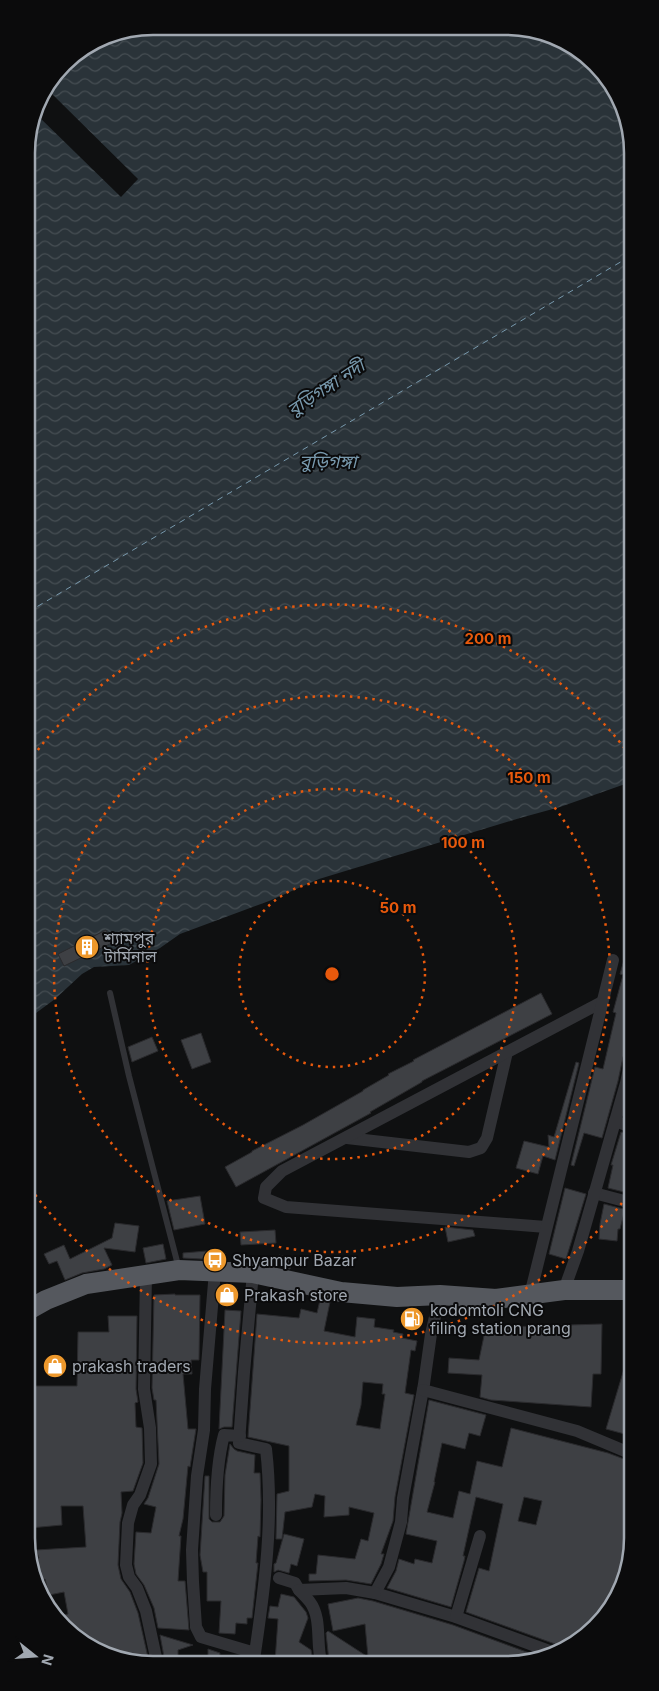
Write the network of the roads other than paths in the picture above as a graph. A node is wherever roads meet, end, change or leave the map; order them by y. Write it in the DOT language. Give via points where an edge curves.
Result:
graph roads {
  1 [pos="613,960"];
  2 [pos="110,993"];
  3 [pos="602,1002"];
  4 [pos="507,1052"];
  5 [pos="624,1086"];
  6 [pos="615,1121"];
  7 [pos="624,1124"];
  8 [pos="346,1138"];
  9 [pos="594,1193"];
  10 [pos="624,1202"];
  11 [pos="546,1227"];
  12 [pos="179,1270"];
  13 [pos="214,1271"];
  14 [pos="146,1274"];
  15 [pos="253,1274"];
  16 [pos="564,1290"];
  17 [pos="624,1290"];
  18 [pos="440,1295"];
  19 [pos="530,1295"];
  20 [pos="35,1306"];
  21 [pos="423,1390"];
  22 [pos="240,1436"];
  23 [pos="624,1451"];
  24 [pos="216,1514"];
  25 [pos="480,1536"];
  26 [pos="279,1578"];
  27 [pos="299,1590"];
  28 [pos="375,1593"];
  29 [pos="456,1616"];
  30 [pos="545,1649"];
  31 [pos="156,1656"];
  32 [pos="320,1656"];
  1 -- 3 [label="street"];
  2 -- 12 [label="lane"];
  3 -- 4 [label="street"];
  3 -- 11 [label="street"];
  4 -- 8 [label="street"];
  4 -- 8 [label="street" via="487,1138 481,1148 469,1152"];
  5 -- 6 [label="street"];
  6 -- 7 [label="street"];
  6 -- 9 [label="street"];
  8 -- 11 [label="street" via="282,1171 266,1187 264,1198 286,1207"];
  9 -- 10 [label="street"];
  9 -- 16 [label="street"];
  11 -- 19 [label="street"];
  12 -- 13 [label="highway"];
  12 -- 14 [label="highway"];
  13 -- 15 [label="highway"];
  13 -- 22 [label="street" via="204,1430 193,1534 196,1627 202,1637 254,1653 264,1589 269,1476 266,1449 239,1443"];
  14 -- 20 [label="highway" via="86,1284"];
  14 -- 31 [label="street" via="144,1389 151,1464 128,1523 126,1565 146,1611"];
  15 -- 18 [label="highway" via="341,1292 397,1297"];
  15 -- 22 [label="street"];
  16 -- 17 [label="highway"];
  16 -- 19 [label="highway"];
  18 -- 19 [label="highway" via="496,1299"];
  18 -- 21 [label="street"];
  21 -- 23 [label="street" via="577,1430"];
  21 -- 28 [label="street" via="401,1522 390,1567"];
  22 -- 24 [label="street" via="224,1435 218,1455"];
  25 -- 29 [label="street"];
  26 -- 27 [label="street" via="294,1583"];
  27 -- 28 [label="street" via="346,1588"];
  27 -- 32 [label="street" via="312,1603"];
  28 -- 29 [label="street"];
  29 -- 30 [label="street"];
}
